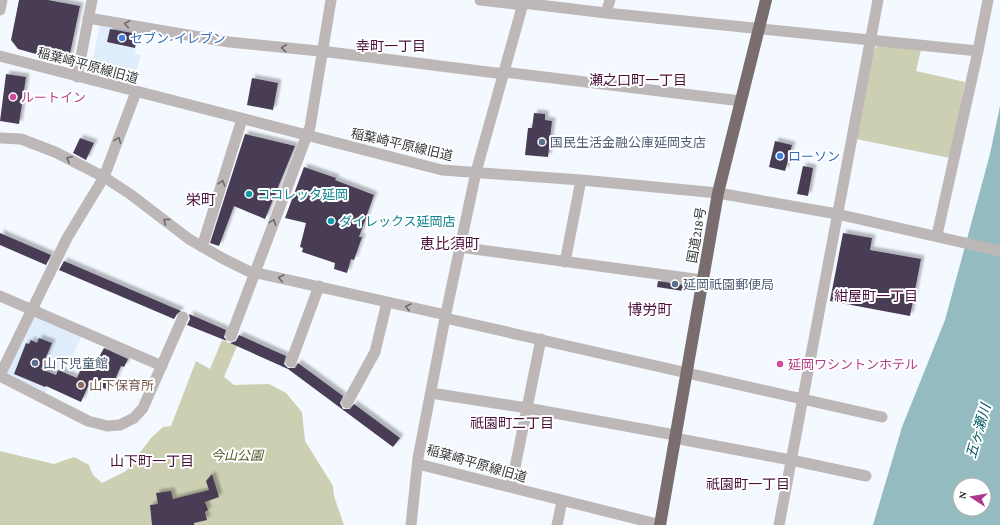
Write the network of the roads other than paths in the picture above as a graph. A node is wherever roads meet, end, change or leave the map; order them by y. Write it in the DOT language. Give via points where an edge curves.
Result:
graph roads {
  1 [pos="2,0"];
  2 [pos="88,0"];
  3 [pos="92,0"];
  4 [pos="331,0"];
  5 [pos="480,0"];
  6 [pos="610,0"];
  7 [pos="766,0"];
  8 [pos="878,0"];
  9 [pos="988,0"];
  10 [pos="523,3"];
  11 [pos="0,10"];
  12 [pos="606,13"];
  13 [pos="88,18"];
  14 [pos="760,29"];
  15 [pos="871,40"];
  16 [pos="978,51"];
  17 [pos="322,52"];
  18 [pos="0,56"];
  19 [pos="504,73"];
  20 [pos="77,77"];
  21 [pos="136,92"];
  22 [pos="741,101"];
  23 [pos="242,119"];
  24 [pos="306,136"];
  25 [pos="0,138"];
  26 [pos="476,172"];
  27 [pos="104,177"];
  28 [pos="581,180"];
  29 [pos="718,192"];
  30 [pos="837,214"];
  31 [pos="940,236"];
  32 [pos="202,247"];
  33 [pos="459,248"];
  34 [pos="1000,251"];
  35 [pos="565,262"];
  36 [pos="255,272"];
  37 [pos="702,280"];
  38 [pos="319,286"];
  39 [pos="0,296"];
  40 [pos="387,302"];
  41 [pos="32,310"];
  42 [pos="183,316"];
  43 [pos="445,317"];
  44 [pos="230,336"];
  45 [pos="541,339"];
  46 [pos="291,362"];
  47 [pos="162,366"];
  48 [pos="686,373"];
  49 [pos="0,376"];
  50 [pos="431,393"];
  51 [pos="803,398"];
  52 [pos="347,404"];
  53 [pos="527,408"];
  54 [pos="882,417"];
  55 [pos="675,436"];
  56 [pos="791,460"];
  57 [pos="418,464"];
  58 [pos="866,476"];
  59 [pos="511,487"];
  60 [pos="562,501"];
  61 [pos="411,525"];
  62 [pos="557,525"];
  63 [pos="661,525"];
  64 [pos="779,525"];
  1 -- 11 [label="street"];
  2 -- 13 [label="street"];
  3 -- 13 [label="street"];
  4 -- 17 [label="street"];
  5 -- 10 [label="street"];
  6 -- 12 [label="street"];
  7 -- 14 [label="highway, 国道218号"];
  8 -- 15 [label="street"];
  9 -- 16 [label="street"];
  10 -- 12 [label="street"];
  10 -- 19 [label="street"];
  12 -- 14 [label="street"];
  17 -- 13 [label="street, one-way" via="229,42"];
  13 -- 20 [label="street"];
  14 -- 15 [label="street"];
  14 -- 22 [label="highway, 国道218号"];
  15 -- 16 [label="street"];
  15 -- 30 [label="street"];
  16 -- 31 [label="street"];
  17 -- 19 [label="street"];
  17 -- 24 [label="street" via="310,127"];
  18 -- 20 [label="street, 稲葉崎平原線旧道"];
  19 -- 22 [label="street"];
  19 -- 26 [label="street"];
  20 -- 21 [label="street, 稲葉崎平原線旧道"];
  21 -- 23 [label="street, 稲葉崎平原線旧道"];
  27 -- 21 [label="street, one-way"];
  22 -- 29 [label="highway, 国道218号"];
  23 -- 24 [label="street, 稲葉崎平原線旧道"];
  32 -- 23 [label="street, one-way"];
  24 -- 26 [label="street, 稲葉崎平原線旧道" via="442,170"];
  36 -- 24 [label="street, one-way"];
  27 -- 25 [label="street, one-way" via="55,152 21,139"];
  26 -- 28 [label="street"];
  26 -- 33 [label="street, 稲葉崎平原線旧道"];
  32 -- 27 [label="street, one-way"];
  27 -- 41 [label="street" via="67,238"];
  28 -- 29 [label="street"];
  28 -- 35 [label="street"];
  29 -- 30 [label="street"];
  29 -- 37 [label="highway, 国道218号"];
  30 -- 31 [label="street"];
  30 -- 51 [label="street"];
  31 -- 34 [label="street"];
  32 -- 36 [label="street" via="248,271"];
  33 -- 35 [label="street"];
  33 -- 43 [label="street, 稲葉崎平原線旧道"];
  35 -- 37 [label="street"];
  38 -- 36 [label="street, one-way"];
  36 -- 44 [label="street"];
  37 -- 48 [label="highway, 国道218号"];
  38 -- 40 [label="street"];
  38 -- 46 [label="street"];
  39 -- 41 [label="street"];
  43 -- 40 [label="street, one-way"];
  40 -- 52 [label="street" via="375,352"];
  41 -- 47 [label="street"];
  41 -- 49 [label="street"];
  42 -- 47 [label="street"];
  43 -- 45 [label="street"];
  43 -- 50 [label="street, 稲葉崎平原線旧道"];
  45 -- 48 [label="street"];
  45 -- 53 [label="street"];
  47 -- 49 [label="street" via="143,408 134,418 120,425 107,426 88,421"];
  48 -- 51 [label="street"];
  48 -- 55 [label="highway, 国道218号"];
  50 -- 53 [label="street"];
  50 -- 57 [label="street, 稲葉崎平原線旧道"];
  51 -- 54 [label="street"];
  51 -- 56 [label="street"];
  53 -- 55 [label="street"];
  53 -- 59 [label="street"];
  55 -- 56 [label="street"];
  55 -- 63 [label="highway, 国道218号"];
  56 -- 58 [label="street"];
  56 -- 64 [label="street"];
  57 -- 59 [label="street, 稲葉崎平原線旧道"];
  57 -- 61 [label="street"];
  59 -- 60 [label="street, 稲葉崎平原線旧道"];
  60 -- 62 [label="street"];
  60 -- 63 [label="street, 稲葉崎平原線旧道"];
}
